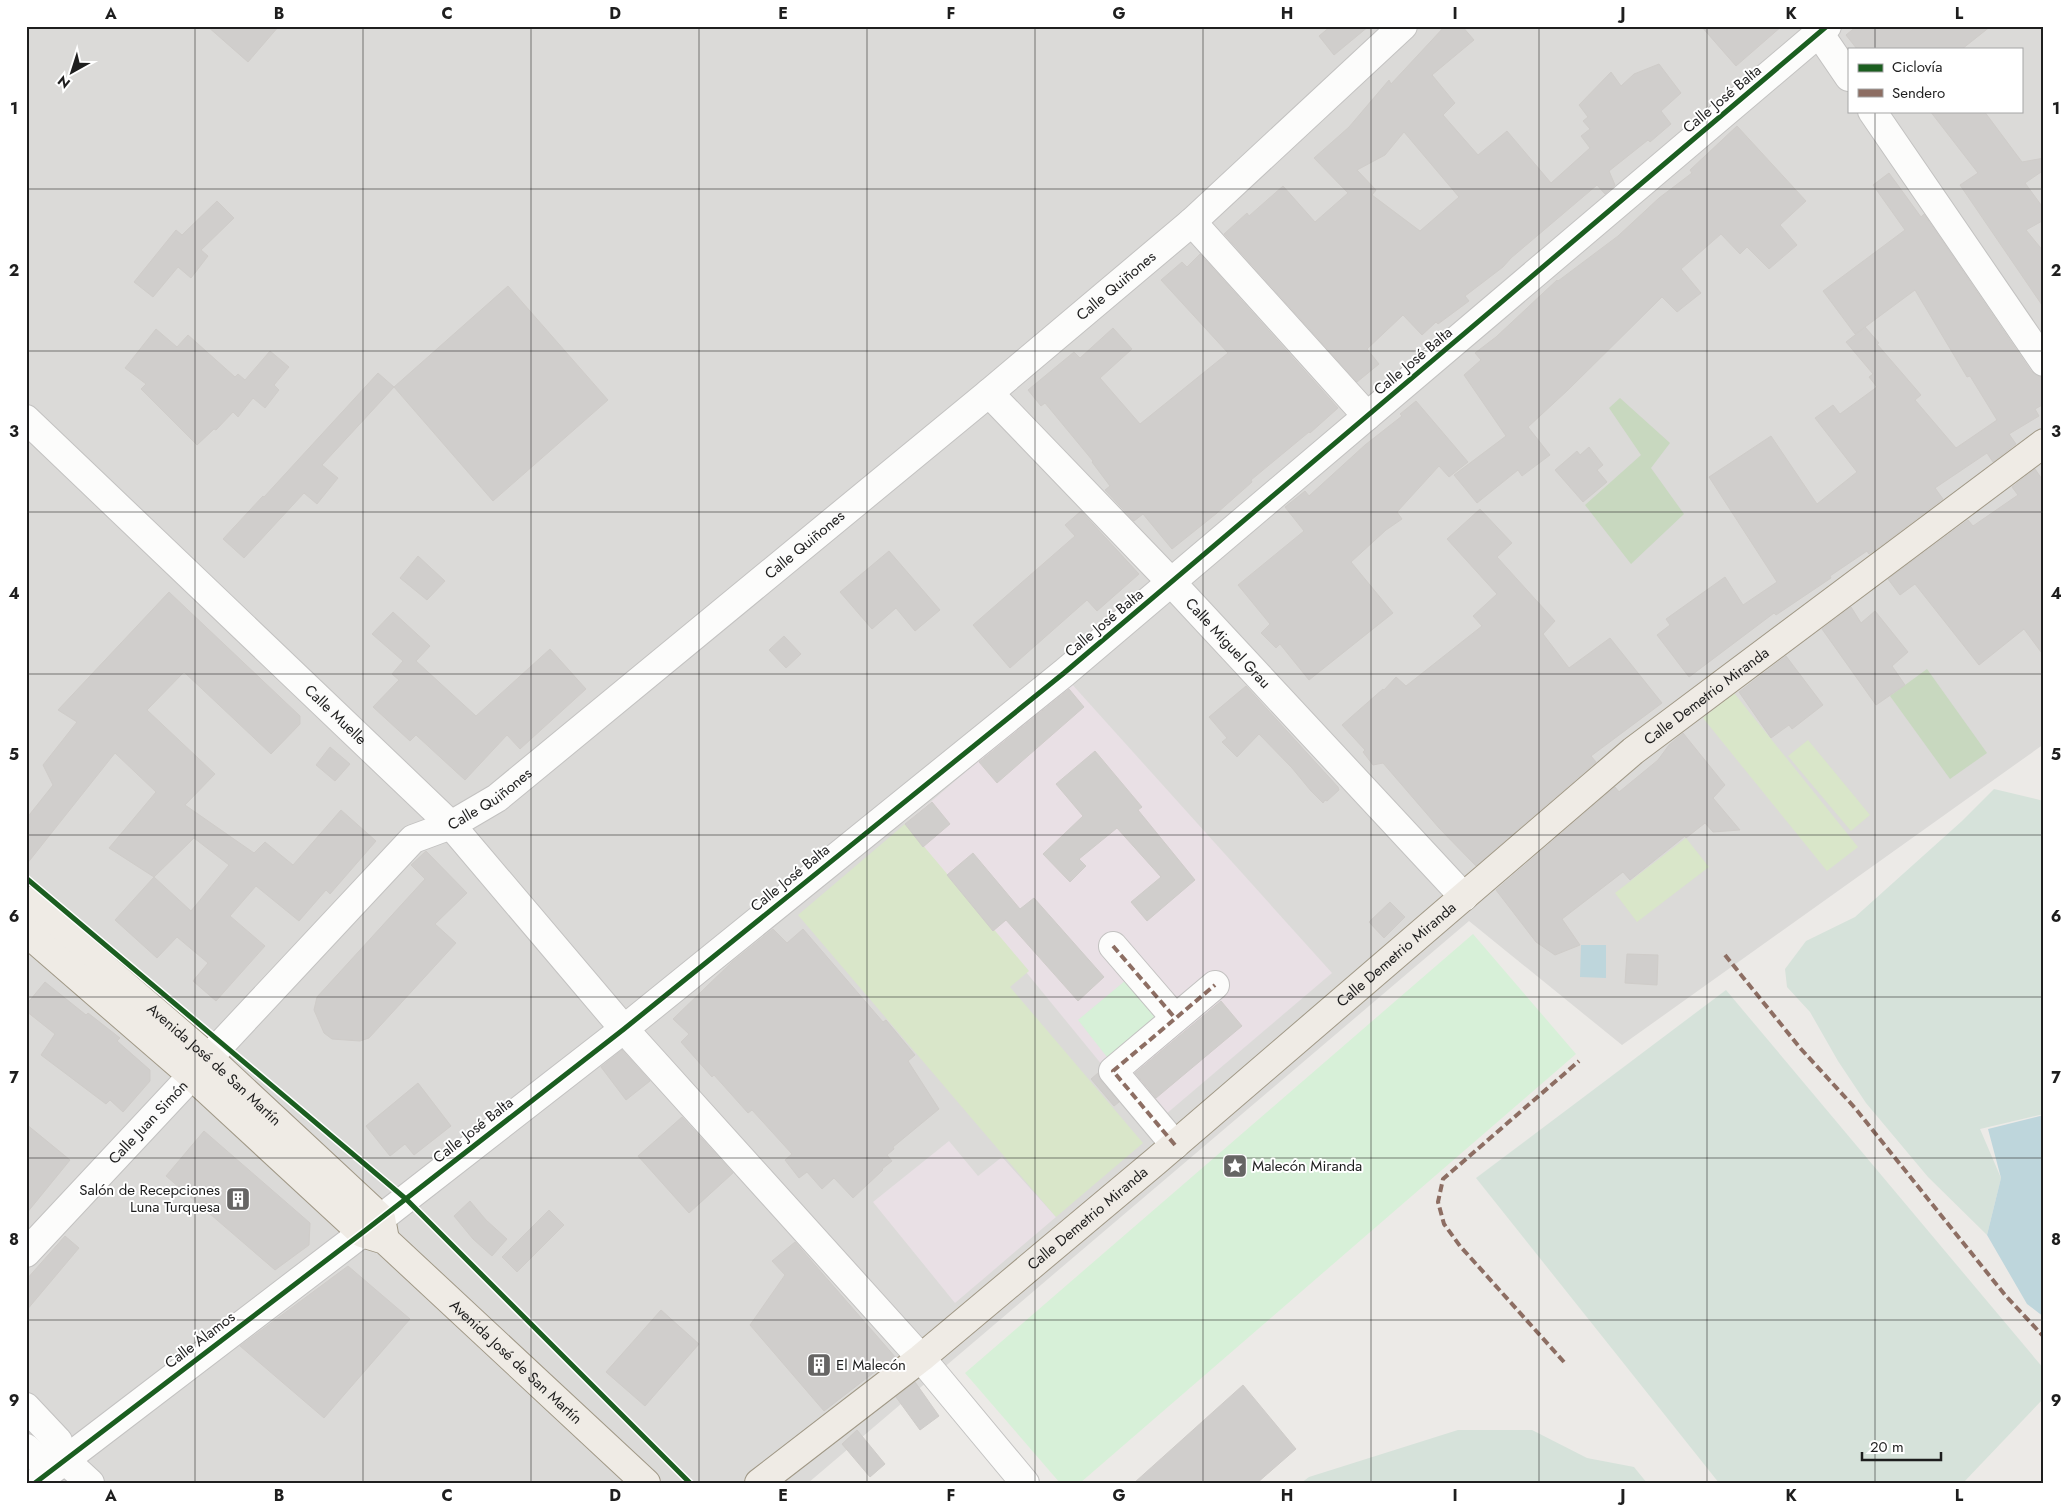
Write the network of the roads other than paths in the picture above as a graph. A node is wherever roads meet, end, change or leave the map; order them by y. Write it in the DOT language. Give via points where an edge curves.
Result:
graph roads {
  1 [pos="1403,26"];
  2 [pos="1823,30"];
  3 [pos="1848,75"];
  4 [pos="1873,112"];
  5 [pos="1192,222"];
  6 [pos="2044,362"];
  7 [pos="989,393"];
  8 [pos="1367,416"];
  9 [pos="26,419"];
  10 [pos="2044,443"];
  11 [pos="1171,582"];
  12 [pos="451,825"];
  13 [pos="1464,897"];
  14 [pos="26,900"];
  15 [pos="26,932"];
  16 [pos="1113,946"];
  17 [pos="1215,985"];
  18 [pos="1176,1018"];
  19 [pos="624,1028"];
  20 [pos="199,1066"];
  21 [pos="1175,1145"];
  22 [pos="376,1231"];
  23 [pos="26,1253"];
  24 [pos="921,1358"];
  25 [pos="26,1407"];
  26 [pos="26,1448"];
  27 [pos="64,1459"];
  28 [pos="35,1483"];
  29 [pos="90,1483"];
  30 [pos="646,1483"];
  31 [pos="760,1483"];
  32 [pos="1025,1483"];
  1 -- 5 [label="street, Calle Quiñones"];
  2 -- 3 [label="street"];
  2 -- 8 [label="street, Calle José Balta"];
  4 -- 6 [label="street"];
  5 -- 7 [label="street, Calle Quiñones"];
  5 -- 8 [label="street"];
  7 -- 11 [label="street, Calle Miguel Grau"];
  7 -- 12 [label="street, Calle Quiñones" via="497,798"];
  8 -- 11 [label="street, Calle José Balta"];
  9 -- 12 [label="street, Calle Muelle"];
  10 -- 13 [label="main road, Calle Demetrio Miranda" via="1633,751"];
  11 -- 13 [label="street, Calle Miguel Grau"];
  11 -- 19 [label="street, Calle José Balta" via="1064,673"];
  12 -- 19 [label="street, Calle Muelle"];
  12 -- 20 [label="street, Calle Quiñones" via="413,839"];
  13 -- 21 [label="main road, Calle Demetrio Miranda"];
  14 -- 20 [label="main road, Avenida José de San Martín"];
  15 -- 20 [label="main road, Avenida José de San Martín"];
  16 -- 18 [label="street"];
  17 -- 18 [label="street"];
  18 -- 21 [label="street" via="1113,1071"];
  19 -- 22 [label="street, Calle José Balta"];
  19 -- 24 [label="street, Calle Muelle"];
  20 -- 22 [label="main road, Avenida José de San Martín"];
  20 -- 23 [label="street, Calle Juan Simón"];
  21 -- 24 [label="main road, Calle Demetrio Miranda"];
  22 -- 27 [label="street, Calle Álamos"];
  22 -- 30 [label="main road, Avenida José de San Martín"];
  24 -- 31 [label="main road, Calle Demetrio Miranda"];
  24 -- 32 [label="street, Calle Muelle"];
  25 -- 27 [label="street" via="58,1441"];
  26 -- 27 [label="street" via="40,1460"];
  27 -- 28 [label="street, Calle Álamos"];
  27 -- 29 [label="street"];
}
